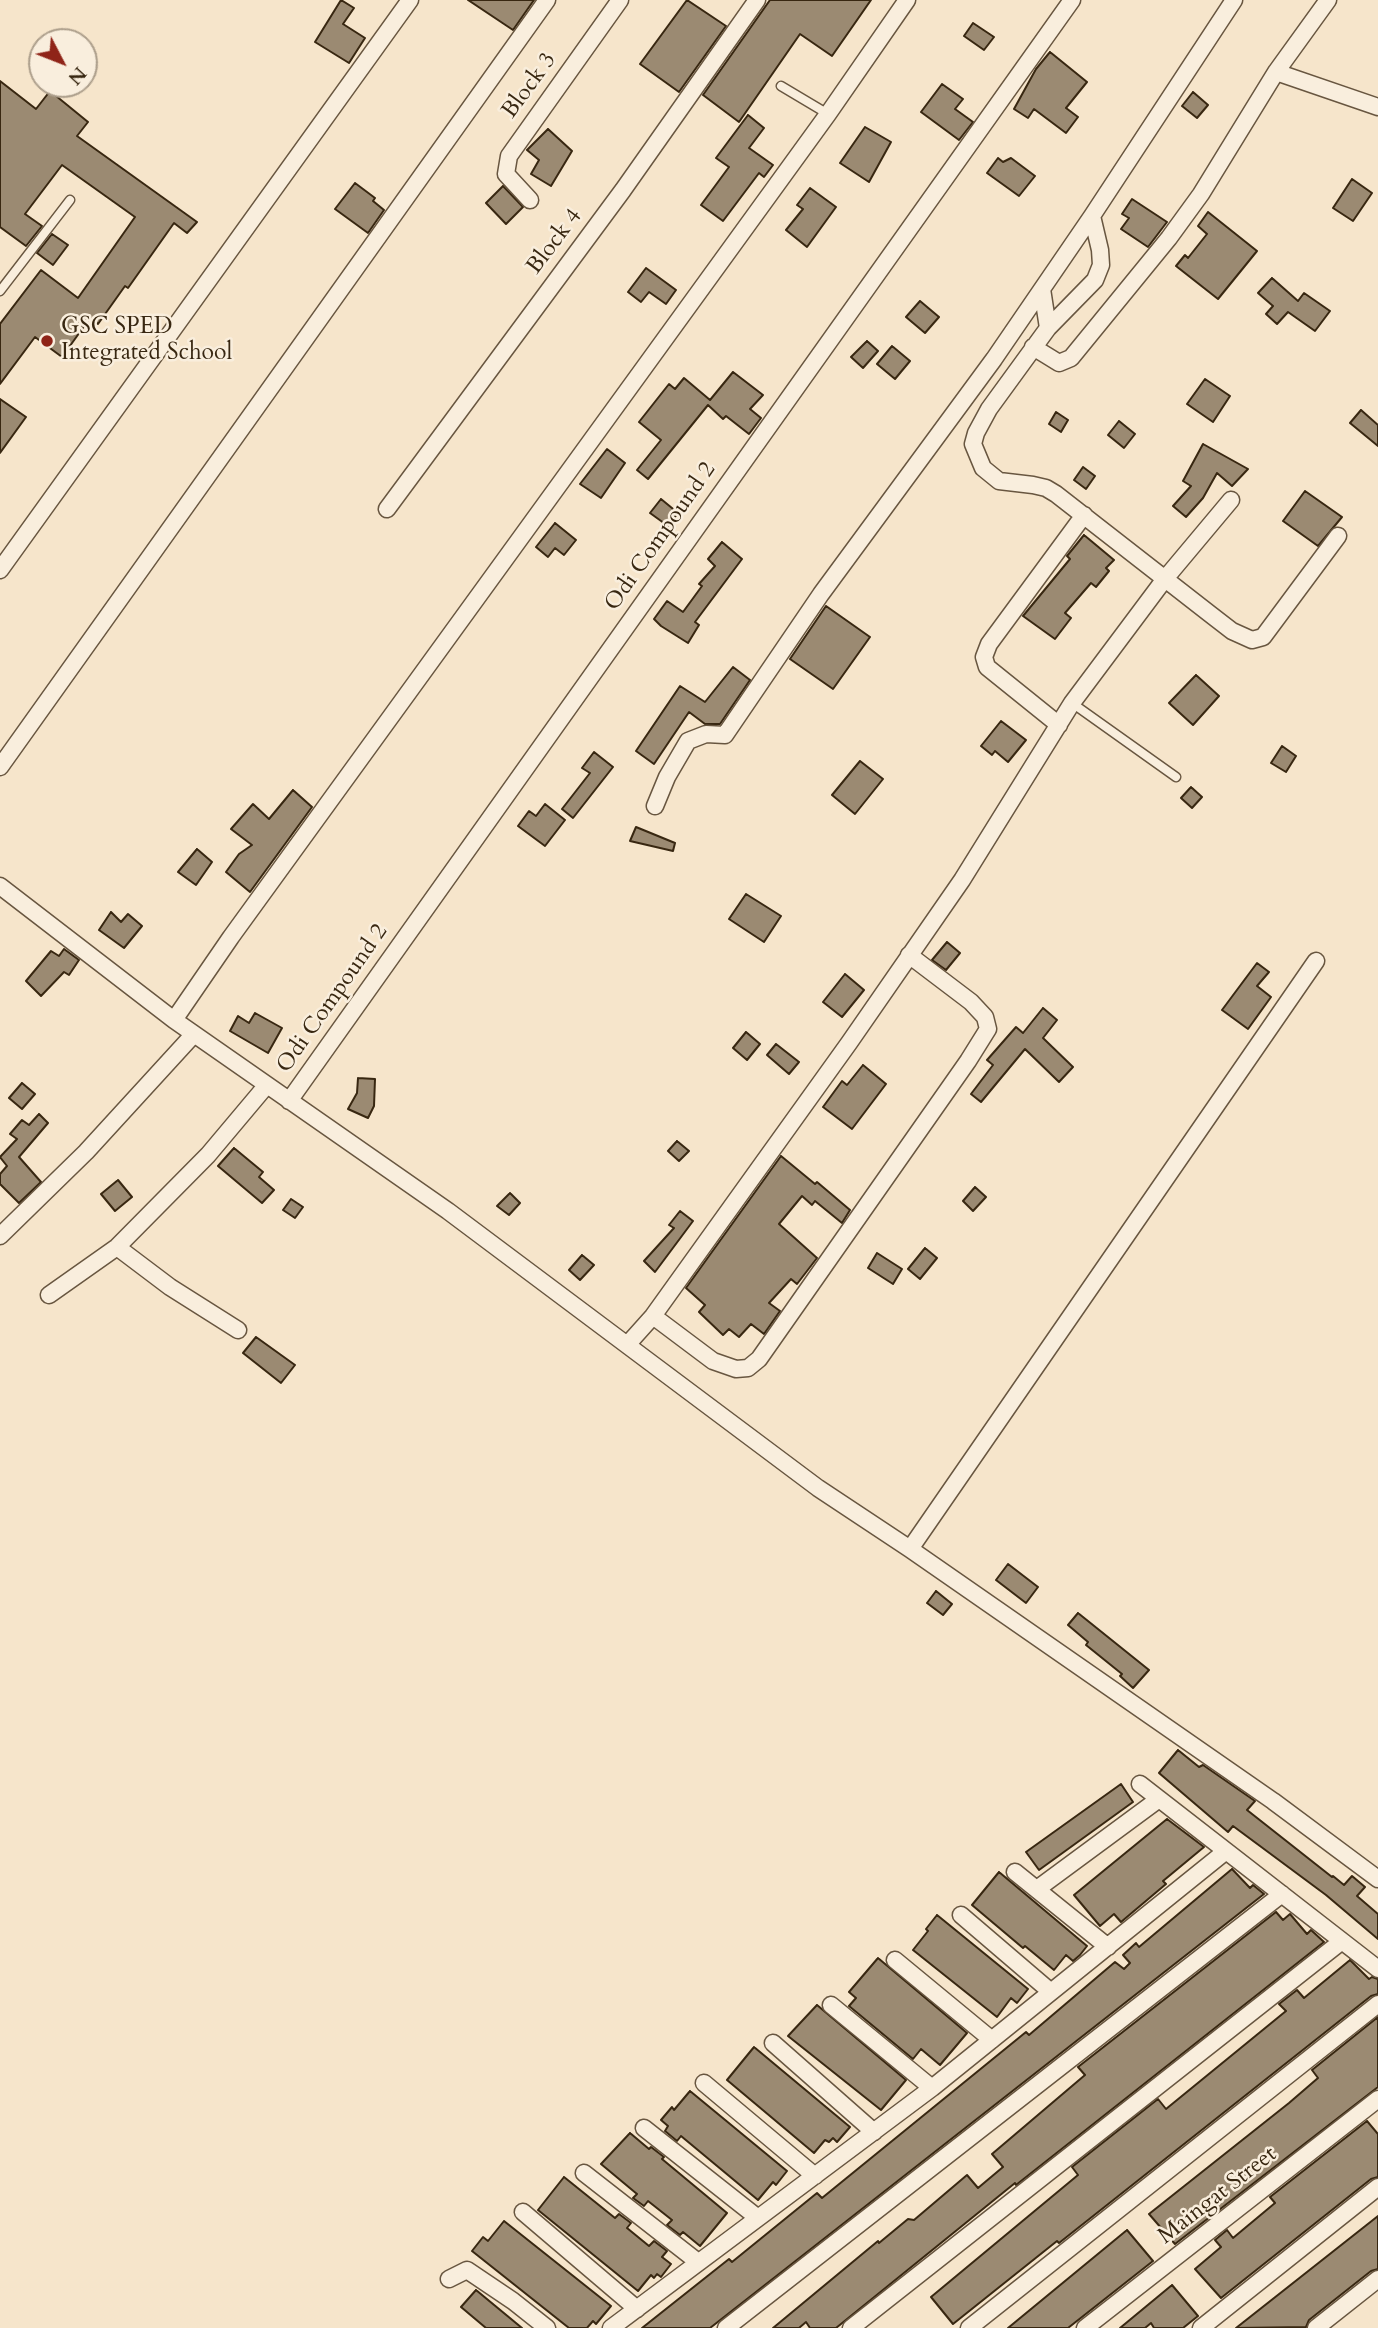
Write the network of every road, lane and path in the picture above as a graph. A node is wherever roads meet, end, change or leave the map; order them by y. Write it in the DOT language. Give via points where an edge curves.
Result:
graph roads {
  1 [pos="410,0"];
  2 [pos="547,0"];
  3 [pos="620,0"];
  4 [pos="757,0"];
  5 [pos="906,0"];
  6 [pos="1072,0"];
  7 [pos="1234,0"];
  8 [pos="1328,0"];
  9 [pos="1276,72"];
  10 [pos="781,86"];
  11 [pos="1378,107"];
  12 [pos="828,114"];
  13 [pos="70,200"];
  14 [pos="530,200"];
  15 [pos="1092,216"];
  16 [pos="1042,289"];
  17 [pos="0,291"];
  18 [pos="1048,328"];
  19 [pos="1032,347"];
  20 [pos="1231,500"];
  21 [pos="387,509"];
  22 [pos="1084,515"];
  23 [pos="1338,536"];
  24 [pos="0,570"];
  25 [pos="1164,580"];
  26 [pos="1072,703"];
  27 [pos="1059,725"];
  28 [pos="0,767"];
  29 [pos="1176,777"];
  30 [pos="655,806"];
  31 [pos="0,886"];
  32 [pos="909,955"];
  33 [pos="1316,961"];
  34 [pos="174,1020"];
  35 [pos="194,1034"];
  36 [pos="267,1086"];
  37 [pos="289,1101"];
  38 [pos="0,1236"];
  39 [pos="117,1247"];
  40 [pos="50,1295"];
  41 [pos="653,1316"];
  42 [pos="238,1330"];
  43 [pos="627,1345"];
  44 [pos="910,1549"];
  45 [pos="1140,1784"];
  46 [pos="1159,1799"];
  47 [pos="1226,1851"];
  48 [pos="1015,1872"];
  49 [pos="1378,1879"];
  50 [pos="1037,1889"];
  51 [pos="1282,1895"];
  52 [pos="961,1915"];
  53 [pos="1342,1941"];
  54 [pos="1108,1947"];
  55 [pos="895,1960"];
  56 [pos="1378,1969"];
  57 [pos="1051,1992"];
  58 [pos="1378,2004"];
  59 [pos="831,2005"];
  60 [pos="992,2040"];
  61 [pos="773,2043"];
  62 [pos="704,2084"];
  63 [pos="932,2088"];
  64 [pos="1378,2099"];
  65 [pos="644,2128"];
  66 [pos="874,2132"];
  67 [pos="584,2173"];
  68 [pos="814,2176"];
  69 [pos="1378,2187"];
  70 [pos="523,2212"];
  71 [pos="758,2218"];
  72 [pos="698,2262"];
  73 [pos="449,2279"];
  74 [pos="1378,2279"];
  75 [pos="637,2309"];
  76 [pos="547,2328"];
  77 [pos="611,2328"];
  78 [pos="726,2328"];
  79 [pos="851,2328"];
  80 [pos="969,2328"];
  81 [pos="1085,2328"];
  82 [pos="1201,2328"];
  83 [pos="1316,2328"];
  1 -- 24 [label="street"];
  2 -- 28 [label="street"];
  3 -- 14 [label="street, Block 3" via="509,156 506,174"];
  4 -- 21 [label="street, Block 4"];
  5 -- 12 [label="street"];
  6 -- 37 [label="street, Odi Compound 2"];
  7 -- 15 [label="street"];
  8 -- 9 [label="street"];
  9 -- 11 [label="street"];
  9 -- 19 [label="street" via="1201,194 1071,358 1059,363"];
  10 -- 12 [label="lane"];
  12 -- 34 [label="street"];
  13 -- 17 [label="lane"];
  15 -- 16 [label="street"];
  15 -- 18 [label="street" via="1101,265 1095,280"];
  16 -- 18 [label="street"];
  16 -- 30 [label="street" via="725,735 705,734 688,741"];
  18 -- 19 [label="street"];
  19 -- 22 [label="street" via="976,433 977,458 999,481 1046,488"];
  20 -- 25 [label="street"];
  22 -- 25 [label="street"];
  22 -- 27 [label="street" via="984,657 987,667"];
  23 -- 25 [label="street" via="1263,637 1252,640 1232,631"];
  25 -- 26 [label="street"];
  26 -- 27 [label="street"];
  26 -- 29 [label="lane"];
  27 -- 32 [label="street"];
  31 -- 34 [label="street"];
  32 -- 41 [label="street"];
  32 -- 41 [label="street" via="971,1002 985,1017 988,1029 766,1348 748,1368 736,1369 713,1361"];
  33 -- 44 [label="street"];
  34 -- 35 [label="street"];
  35 -- 36 [label="street"];
  35 -- 38 [label="street" via="86,1152"];
  36 -- 37 [label="street"];
  36 -- 39 [label="street" via="208,1156"];
  37 -- 43 [label="street" via="448,1211"];
  39 -- 40 [label="street"];
  39 -- 42 [label="street"];
  41 -- 43 [label="street"];
  43 -- 44 [label="street" via="818,1488"];
  44 -- 49 [label="street"];
  45 -- 46 [label="street"];
  46 -- 47 [label="street"];
  46 -- 50 [label="street"];
  47 -- 51 [label="street"];
  47 -- 54 [label="street"];
  48 -- 50 [label="street"];
  50 -- 54 [label="street"];
  51 -- 53 [label="street"];
  51 -- 78 [label="street"];
  52 -- 57 [label="street"];
  53 -- 56 [label="street"];
  53 -- 79 [label="street"];
  54 -- 57 [label="street"];
  55 -- 60 [label="street"];
  57 -- 60 [label="street"];
  58 -- 80 [label="street"];
  59 -- 63 [label="street"];
  60 -- 63 [label="street"];
  61 -- 66 [label="street"];
  62 -- 68 [label="street"];
  63 -- 66 [label="street"];
  64 -- 81 [label="street, Maingat Street"];
  65 -- 71 [label="street"];
  66 -- 68 [label="street"];
  67 -- 72 [label="street"];
  68 -- 71 [label="street"];
  69 -- 82 [label="street"];
  70 -- 75 [label="street"];
  71 -- 72 [label="street"];
  72 -- 75 [label="street"];
  73 -- 76 [label="street" via="467,2270"];
  74 -- 83 [label="street"];
  75 -- 77 [label="street"];
}
